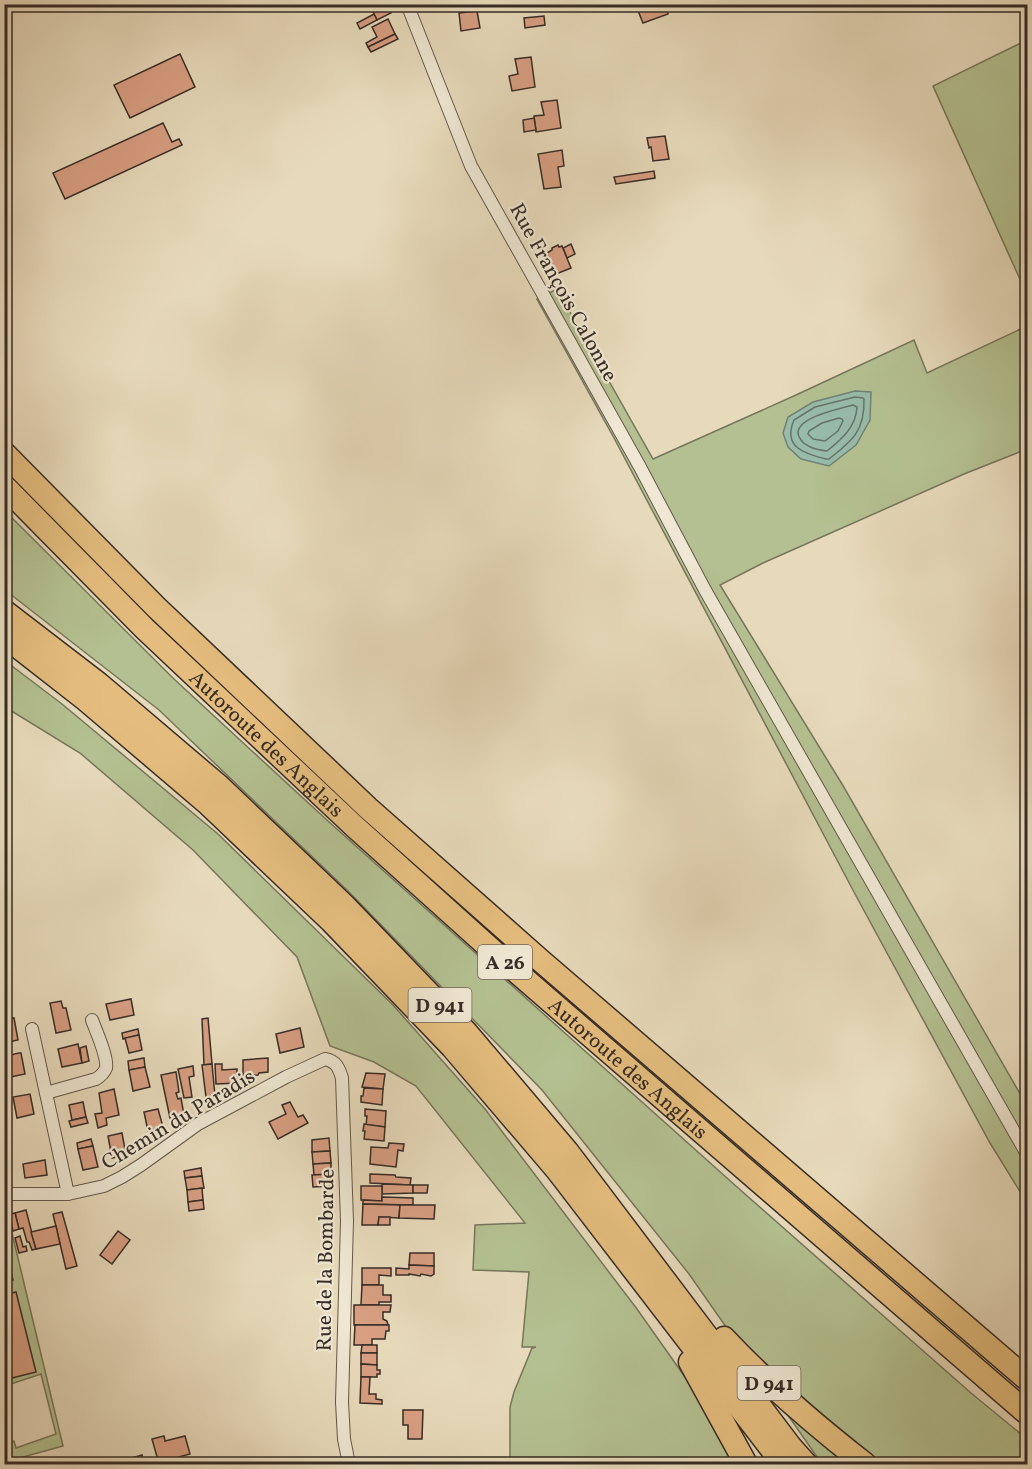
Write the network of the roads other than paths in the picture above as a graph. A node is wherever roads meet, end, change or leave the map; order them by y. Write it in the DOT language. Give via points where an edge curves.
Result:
graph roads {
  1 [pos="407,4"];
  2 [pos="4,453"];
  3 [pos="4,486"];
  4 [pos="4,611"];
  5 [pos="4,636"];
  6 [pos="92,1020"];
  7 [pos="32,1029"];
  8 [pos="330,1060"];
  9 [pos="46,1093"];
  10 [pos="1028,1156"];
  11 [pos="4,1194"];
  12 [pos="68,1194"];
  13 [pos="670,1302"];
  14 [pos="1028,1380"];
  15 [pos="1028,1414"];
  16 [pos="349,1464"];
  17 [pos="746,1464"];
  18 [pos="783,1464"];
  19 [pos="806,1464"];
  20 [pos="865,1464"];
  1 -- 10 [label="street, Rue François Calonne" via="471,166 705,590"];
  2 -- 14 [label="highway, Autoroute des Anglais / A 26" via="157,608 368,808"];
  3 -- 15 [label="highway, Autoroute des Anglais / A 26" via="145,629 354,826 512,968"];
  4 -- 13 [label="highway, D 941" via="99,684 219,786 345,906 467,1033 567,1151"];
  5 -- 13 [label="highway, D 941" via="207,802 339,930 452,1047"];
  6 -- 9 [label="street" via="106,1060 102,1076"];
  7 -- 9 [label="street"];
  8 -- 12 [label="street, Chemin du Paradis" via="286,1077 198,1124 122,1177 104,1186"];
  8 -- 16 [label="street, Rue de la Bombarde" via="342,1078 347,1221 342,1402"];
  9 -- 12 [label="street"];
  11 -- 12 [label="street, Chemin du Paradis"];
  13 -- 17 [label="highway, D 941" via="674,1337"];
  13 -- 18 [label="highway, D 941"];
  13 -- 19 [label="highway, D 941"];
  13 -- 20 [label="highway, D 941" via="711,1324 815,1425"];
}
